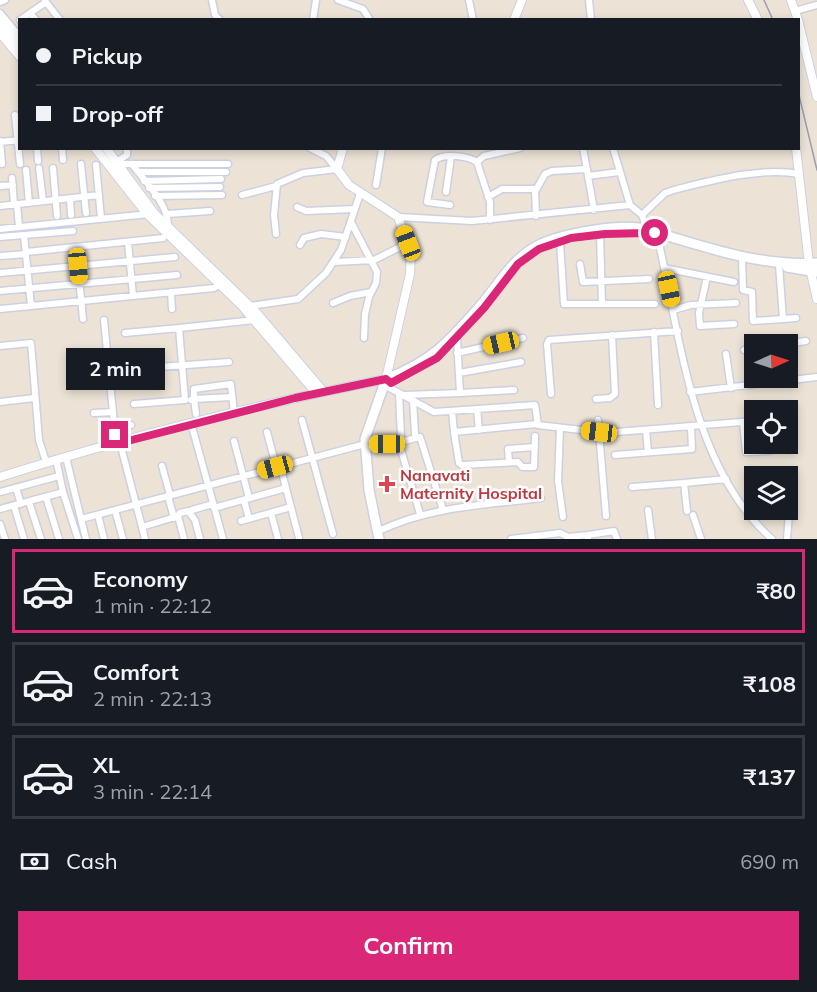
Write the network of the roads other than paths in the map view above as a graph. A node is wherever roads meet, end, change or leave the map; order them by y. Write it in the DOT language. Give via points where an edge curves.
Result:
graph roads {
  1 [pos="5,0"];
  2 [pos="212,0"];
  3 [pos="316,0"];
  4 [pos="338,0"];
  5 [pos="469,0"];
  6 [pos="522,0"];
  7 [pos="589,0"];
  8 [pos="748,0"];
  9 [pos="791,0"];
  10 [pos="45,1"];
  11 [pos="0,2"];
  12 [pos="817,5"];
  13 [pos="30,12"];
  14 [pos="0,13"];
  15 [pos="797,17"];
  16 [pos="22,18"];
  17 [pos="34,18"];
  18 [pos="58,18"];
  19 [pos="218,18"];
  20 [pos="313,18"];
  21 [pos="369,18"];
  22 [pos="473,18"];
  23 [pos="515,18"];
  24 [pos="591,18"];
  25 [pos="757,18"];
  26 [pos="0,22"];
  27 [pos="800,25"];
  28 [pos="6,30"];
  29 [pos="18,43"];
  30 [pos="18,53"];
  31 [pos="813,59"];
  32 [pos="817,97"];
  33 [pos="15,115"];
  34 [pos="18,134"];
  35 [pos="18,140"];
  36 [pos="0,141"];
  37 [pos="19,150"];
  38 [pos="37,150"];
  39 [pos="62,150"];
  40 [pos="97,150"];
  41 [pos="107,150"];
  42 [pos="127,150"];
  43 [pos="314,150"];
  44 [pos="341,150"];
  45 [pos="382,150"];
  46 [pos="441,150"];
  47 [pos="511,150"];
  48 [pos="583,150"];
  49 [pos="614,150"];
  50 [pos="796,150"];
  51 [pos="442,156"];
  52 [pos="451,157"];
  53 [pos="63,160"];
  54 [pos="477,162"];
  55 [pos="117,163"];
  56 [pos="2,164"];
  57 [pos="20,164"];
  58 [pos="81,164"];
  59 [pos="132,164"];
  60 [pos="96,165"];
  61 [pos="52,168"];
  62 [pos="337,169"];
  63 [pos="26,170"];
  64 [pos="138,172"];
  65 [pos="619,172"];
  66 [pos="587,173"];
  67 [pos="799,174"];
  68 [pos="12,178"];
  69 [pos="220,179"];
  70 [pos="144,181"];
  71 [pos="13,185"];
  72 [pos="376,185"];
  73 [pos="0,186"];
  74 [pos="276,186"];
  75 [pos="220,187"];
  76 [pos="149,188"];
  77 [pos="536,190"];
  78 [pos="446,192"];
  79 [pos="360,194"];
  80 [pos="99,195"];
  81 [pos="222,195"];
  82 [pos="242,195"];
  83 [pos="155,196"];
  84 [pos="84,197"];
  85 [pos="488,197"];
  86 [pos="70,198"];
  87 [pos="56,200"];
  88 [pos="43,201"];
  89 [pos="141,202"];
  90 [pos="29,203"];
  91 [pos="16,204"];
  92 [pos="450,205"];
  93 [pos="630,205"];
  94 [pos="0,206"];
  95 [pos="297,207"];
  96 [pos="356,209"];
  97 [pos="594,210"];
  98 [pos="210,212"];
  99 [pos="86,213"];
  100 [pos="150,213"];
  101 [pos="167,214"];
  102 [pos="71,215"];
  103 [pos="135,215"];
  104 [pos="642,215"];
  105 [pos="57,216"];
  106 [pos="536,216"];
  107 [pos="398,217"];
  108 [pos="101,218"];
  109 [pos="490,220"];
  110 [pos="351,222"];
  111 [pos="19,227"];
  112 [pos="168,227"];
  113 [pos="647,229"];
  114 [pos="0,230"];
  115 [pos="73,231"];
  116 [pos="276,234"];
  117 [pos="600,234"];
  118 [pos="24,235"];
  119 [pos="0,237"];
  120 [pos="346,237"];
  121 [pos="661,237"];
  122 [pos="163,238"];
  123 [pos="128,242"];
  124 [pos="560,242"];
  125 [pos="408,243"];
  126 [pos="300,245"];
  127 [pos="76,247"];
  128 [pos="26,253"];
  129 [pos="0,256"];
  130 [pos="175,257"];
  131 [pos="742,259"];
  132 [pos="371,260"];
  133 [pos="129,261"];
  134 [pos="334,262"];
  135 [pos="580,264"];
  136 [pos="778,265"];
  137 [pos="78,266"];
  138 [pos="814,267"];
  139 [pos="664,268"];
  140 [pos="28,271"];
  141 [pos="0,273"];
  142 [pos="177,275"];
  143 [pos="707,277"];
  144 [pos="131,278"];
  145 [pos="649,279"];
  146 [pos="602,281"];
  147 [pos="734,282"];
  148 [pos="79,284"];
  149 [pos="221,284"];
  150 [pos="29,289"];
  151 [pos="0,291"];
  152 [pos="171,292"];
  153 [pos="371,292"];
  154 [pos="133,296"];
  155 [pos="817,298"];
  156 [pos="81,302"];
  157 [pos="333,303"];
  158 [pos="736,303"];
  159 [pos="602,304"];
  160 [pos="655,304"];
  161 [pos="700,304"];
  162 [pos="31,306"];
  163 [pos="250,306"];
  164 [pos="0,309"];
  165 [pos="172,309"];
  166 [pos="673,310"];
  167 [pos="796,318"];
  168 [pos="83,319"];
  169 [pos="783,319"];
  170 [pos="104,320"];
  171 [pos="255,320"];
  172 [pos="734,324"];
  173 [pos="179,328"];
  174 [pos="678,331"];
  175 [pos="125,333"];
  176 [pos="654,333"];
  177 [pos="612,335"];
  178 [pos="364,338"];
  179 [pos="523,338"];
  180 [pos="457,339"];
  181 [pos="806,341"];
  182 [pos="798,342"];
  183 [pos="0,346"];
  184 [pos="458,353"];
  185 [pos="726,354"];
  186 [pos="229,362"];
  187 [pos="521,362"];
  188 [pos="90,363"];
  189 [pos="108,365"];
  190 [pos="182,366"];
  191 [pos="459,373"];
  192 [pos="817,377"];
  193 [pos="798,379"];
  194 [pos="388,383"];
  195 [pos="744,385"];
  196 [pos="731,388"];
  197 [pos="514,390"];
  198 [pos="319,392"];
  199 [pos="460,393"];
  200 [pos="690,393"];
  201 [pos="401,394"];
  202 [pos="550,394"];
  203 [pos="232,397"];
  204 [pos="34,398"];
  205 [pos="194,399"];
  206 [pos="596,399"];
  207 [pos="184,400"];
  208 [pos="413,400"];
  209 [pos="0,402"];
  210 [pos="135,404"];
  211 [pos="658,405"];
  212 [pos="477,409"];
  213 [pos="452,411"];
  214 [pos="113,412"];
  215 [pos="94,413"];
  216 [pos="234,413"];
  217 [pos="196,414"];
  218 [pos="302,420"];
  219 [pos="598,420"];
  220 [pos="191,423"];
  221 [pos="743,423"];
  222 [pos="537,424"];
  223 [pos="131,425"];
  224 [pos="114,426"];
  225 [pos="704,427"];
  226 [pos="560,428"];
  227 [pos="691,428"];
  228 [pos="479,430"];
  229 [pos="646,430"];
  230 [pos="267,432"];
  231 [pos="454,432"];
  232 [pos="599,432"];
  233 [pos="616,432"];
  234 [pos="744,433"];
  235 [pos="415,434"];
  236 [pos="535,436"];
  237 [pos="400,440"];
  238 [pos="234,441"];
  239 [pos="118,444"];
  240 [pos="367,444"];
  241 [pos="535,447"];
  242 [pos="648,452"];
  243 [pos="615,455"];
  244 [pos="66,457"];
  245 [pos="313,457"];
  246 [pos="56,459"];
  247 [pos="46,462"];
  248 [pos="509,462"];
  249 [pos="162,466"];
  250 [pos="278,466"];
  251 [pos="59,476"];
  252 [pos="243,476"];
  253 [pos="0,477"];
  254 [pos="726,479"];
  255 [pos="684,483"];
  256 [pos="208,485"];
  257 [pos="16,488"];
  258 [pos="286,488"];
  259 [pos="632,488"];
  260 [pos="0,492"];
  261 [pos="63,492"];
  262 [pos="169,495"];
  263 [pos="46,497"];
  264 [pos="542,498"];
  265 [pos="247,499"];
  266 [pos="29,502"];
  267 [pos="21,504"];
  268 [pos="136,504"];
  269 [pos="14,506"];
  270 [pos="213,506"];
  271 [pos="291,507"];
  272 [pos="0,509"];
  273 [pos="115,510"];
  274 [pos="192,510"];
  275 [pos="443,510"];
  276 [pos="648,510"];
  277 [pos="687,511"];
  278 [pos="271,513"];
  279 [pos="420,514"];
  280 [pos="98,515"];
  281 [pos="693,515"];
  282 [pos="606,516"];
  283 [pos="176,517"];
  284 [pos="563,517"];
  285 [pos="81,519"];
  286 [pos="249,519"];
  287 [pos="788,520"];
  288 [pos="241,521"];
  289 [pos="0,524"];
  290 [pos="142,527"];
  291 [pos="333,534"];
  292 [pos="381,536"];
  293 [pos="588,537"];
  294 [pos="299,538"];
  295 [pos="768,538"];
  296 [pos="4,539"];
  297 [pos="24,539"];
  298 [pos="41,539"];
  299 [pos="59,539"];
  300 [pos="78,539"];
  301 [pos="86,539"];
  302 [pos="104,539"];
  303 [pos="123,539"];
  304 [pos="145,539"];
  305 [pos="184,539"];
  306 [pos="200,539"];
  307 [pos="223,539"];
  308 [pos="278,539"];
  309 [pos="512,539"];
  310 [pos="617,539"];
  311 [pos="652,539"];
  312 [pos="701,539"];
  313 [pos="787,539"];
  1 -- 11 [label="street"];
  2 -- 19 [label="street"];
  3 -- 20 [label="street"];
  4 -- 21 [label="street" via="363,9"];
  5 -- 22 [label="street"];
  6 -- 23 [label="street"];
  7 -- 24 [label="street"];
  8 -- 25 [label="street"];
  9 -- 15 [label="street"];
  10 -- 13 [label="street"];
  10 -- 18 [label="street"];
  12 -- 15 [label="street"];
  13 -- 16 [label="street"];
  13 -- 17 [label="street"];
  14 -- 28 [label="street"];
  26 -- 28 [label="street"];
  27 -- 31 [label="street"];
  28 -- 29 [label="street"];
  28 -- 30 [label="street"];
  31 -- 32 [label="street"];
  33 -- 34 [label="street"];
  35 -- 36 [label="street"];
  36 -- 56 [label="street"];
  37 -- 57 [label="street"];
  38 -- 88 [label="street"];
  39 -- 53 [label="street"];
  40 -- 89 [label="street"];
  41 -- 55 [label="street"];
  42 -- 55 [label="street" via="127,155"];
  43 -- 62 [label="street" via="326,156"];
  44 -- 62 [label="street"];
  45 -- 72 [label="street"];
  46 -- 51 [label="street"];
  47 -- 54 [label="street" via="484,156"];
  48 -- 66 [label="street"];
  49 -- 65 [label="street"];
  50 -- 67 [label="street"];
  51 -- 52 [label="street"];
  51 -- 92 [label="street" via="435,160 426,200"];
  52 -- 54 [label="street"];
  52 -- 78 [label="street"];
  54 -- 85 [label="street"];
  55 -- 59 [label="street"];
  55 -- 89 [label="street"];
  58 -- 84 [label="street"];
  59 -- 64 [label="street"];
  59 -- 64 [label="street" via="227,168"];
  60 -- 80 [label="street"];
  61 -- 87 [label="street"];
  62 -- 74 [label="street" via="303,173"];
  62 -- 79 [label="street"];
  63 -- 90 [label="street"];
  64 -- 70 [label="street"];
  65 -- 66 [label="street"];
  65 -- 93 [label="street"];
  66 -- 77 [label="street" via="552,171 545,174"];
  66 -- 97 [label="street"];
  67 -- 104 [label="street" via="762,172 677,189 665,193"];
  67 -- 138 [label="street"];
  68 -- 71 [label="street"];
  69 -- 70 [label="street"];
  70 -- 76 [label="street"];
  71 -- 73 [label="street"];
  71 -- 91 [label="street"];
  74 -- 82 [label="street"];
  74 -- 116 [label="street"];
  75 -- 76 [label="street"];
  76 -- 83 [label="street"];
  77 -- 85 [label="street" via="502,189"];
  77 -- 106 [label="street"];
  79 -- 96 [label="street"];
  79 -- 107 [label="street"];
  80 -- 84 [label="street"];
  80 -- 108 [label="street"];
  81 -- 83 [label="street"];
  83 -- 101 [label="street"];
  84 -- 86 [label="street"];
  84 -- 99 [label="street"];
  85 -- 109 [label="street"];
  86 -- 87 [label="street"];
  86 -- 102 [label="street"];
  87 -- 88 [label="street"];
  87 -- 105 [label="street"];
  88 -- 90 [label="street"];
  89 -- 100 [label="street"];
  89 -- 103 [label="street"];
  90 -- 91 [label="street"];
  91 -- 94 [label="street"];
  91 -- 111 [label="street"];
  93 -- 97 [label="street"];
  93 -- 104 [label="street"];
  95 -- 96 [label="street" via="306,211"];
  96 -- 110 [label="street"];
  97 -- 106 [label="street"];
  98 -- 101 [label="street"];
  100 -- 103 [label="street"];
  100 -- 112 [label="street"];
  100 -- 149 [label="street"];
  101 -- 112 [label="street"];
  103 -- 108 [label="street"];
  104 -- 113 [label="street"];
  106 -- 109 [label="street"];
  107 -- 109 [label="street"];
  107 -- 125 [label="street"];
  108 -- 111 [label="street"];
  110 -- 120 [label="street"];
  110 -- 132 [label="street"];
  111 -- 114 [label="street"];
  112 -- 163 [label="street"];
  113 -- 121 [label="main road"];
  113 -- 194 [label="main road" via="570,234 537,246 515,261 482,305 435,355"];
  115 -- 118 [label="street"];
  117 -- 121 [label="main road" via="646,233"];
  117 -- 124 [label="main road"];
  117 -- 146 [label="street"];
  118 -- 119 [label="street"];
  118 -- 128 [label="street"];
  120 -- 126 [label="street" via="313,235 304,238"];
  120 -- 134 [label="street"];
  121 -- 131 [label="main road"];
  121 -- 138 [label="main road" via="737,255"];
  121 -- 139 [label="street"];
  122 -- 123 [label="street"];
  123 -- 127 [label="street"];
  123 -- 133 [label="street"];
  124 -- 159 [label="street" via="564,304"];
  124 -- 180 [label="main road" via="539,249 518,264"];
  125 -- 132 [label="street"];
  125 -- 194 [label="street" via="410,274"];
  127 -- 128 [label="street"];
  127 -- 137 [label="street"];
  128 -- 129 [label="street"];
  128 -- 140 [label="street"];
  130 -- 133 [label="street"];
  131 -- 136 [label="main road"];
  131 -- 169 [label="street" via="742,290 752,292 753,321"];
  132 -- 134 [label="street"];
  132 -- 153 [label="street" via="378,279"];
  133 -- 137 [label="street"];
  133 -- 144 [label="street"];
  134 -- 163 [label="street" via="298,299"];
  135 -- 146 [label="street" via="582,282"];
  136 -- 138 [label="main road"];
  136 -- 169 [label="street"];
  137 -- 140 [label="street"];
  137 -- 148 [label="street"];
  138 -- 155 [label="street"];
  139 -- 143 [label="street"];
  139 -- 166 [label="street"];
  140 -- 141 [label="street"];
  140 -- 150 [label="street"];
  142 -- 144 [label="street"];
  143 -- 147 [label="street"];
  143 -- 161 [label="street"];
  144 -- 148 [label="street"];
  144 -- 154 [label="street"];
  145 -- 146 [label="street"];
  146 -- 159 [label="street"];
  148 -- 150 [label="street"];
  148 -- 156 [label="street"];
  149 -- 152 [label="street"];
  149 -- 171 [label="street"];
  150 -- 151 [label="street"];
  150 -- 162 [label="street"];
  152 -- 154 [label="street"];
  152 -- 165 [label="street"];
  153 -- 157 [label="street"];
  153 -- 178 [label="street"];
  154 -- 156 [label="street"];
  156 -- 162 [label="street"];
  156 -- 168 [label="street"];
  158 -- 161 [label="street"];
  159 -- 160 [label="street"];
  161 -- 166 [label="street"];
  161 -- 172 [label="street" via="701,327"];
  162 -- 164 [label="street"];
  163 -- 198 [label="street"];
  166 -- 174 [label="street"];
  167 -- 169 [label="street"];
  170 -- 189 [label="street"];
  171 -- 173 [label="street"];
  171 -- 198 [label="street"];
  173 -- 175 [label="street"];
  173 -- 190 [label="street"];
  174 -- 176 [label="street"];
  174 -- 200 [label="street"];
  176 -- 177 [label="street"];
  176 -- 211 [label="street"];
  177 -- 202 [label="street" via="549,340"];
  177 -- 206 [label="street" via="615,394"];
  179 -- 184 [label="street"];
  180 -- 184 [label="street"];
  180 -- 194 [label="main road" via="437,358"];
  181 -- 182 [label="street"];
  183 -- 204 [label="street" via="31,343"];
  184 -- 191 [label="street"];
  185 -- 196 [label="street"];
  186 -- 190 [label="street"];
  187 -- 191 [label="street"];
  188 -- 189 [label="street"];
  189 -- 190 [label="street"];
  189 -- 214 [label="street"];
  190 -- 207 [label="street"];
  191 -- 199 [label="street"];
  192 -- 193 [label="street"];
  194 -- 198 [label="street"];
  194 -- 201 [label="street"];
  194 -- 240 [label="main road"];
  195 -- 196 [label="street"];
  196 -- 200 [label="street"];
  197 -- 199 [label="street"];
  198 -- 216 [label="street"];
  199 -- 201 [label="street"];
  200 -- 225 [label="street"];
  201 -- 208 [label="street"];
  201 -- 237 [label="street"];
  203 -- 205 [label="street"];
  203 -- 205 [label="street" via="231,384 196,387"];
  203 -- 216 [label="street"];
  204 -- 209 [label="street"];
  204 -- 247 [label="street"];
  205 -- 207 [label="street"];
  205 -- 217 [label="street"];
  207 -- 210 [label="street"];
  208 -- 213 [label="street" via="434,412"];
  208 -- 235 [label="street"];
  212 -- 213 [label="street"];
  212 -- 222 [label="street" via="535,405"];
  212 -- 228 [label="street"];
  213 -- 231 [label="street"];
  214 -- 215 [label="street"];
  214 -- 224 [label="street"];
  216 -- 220 [label="street"];
  218 -- 245 [label="street"];
  219 -- 232 [label="street"];
  220 -- 239 [label="street"];
  220 -- 256 [label="street"];
  221 -- 225 [label="street"];
  221 -- 234 [label="street"];
  222 -- 226 [label="street"];
  222 -- 228 [label="street"];
  223 -- 224 [label="street"];
  224 -- 239 [label="street"];
  225 -- 227 [label="street"];
  225 -- 254 [label="street"];
  226 -- 232 [label="street"];
  226 -- 284 [label="street" via="558,481"];
  227 -- 229 [label="street"];
  227 -- 242 [label="street" via="692,449"];
  228 -- 231 [label="street"];
  229 -- 233 [label="street"];
  229 -- 242 [label="street"];
  230 -- 250 [label="street"];
  231 -- 248 [label="street" via="461,464"];
  232 -- 282 [label="street"];
  236 -- 241 [label="street"];
  237 -- 240 [label="street"];
  237 -- 275 [label="street" via="421,438"];
  237 -- 279 [label="street"];
  238 -- 252 [label="street"];
  239 -- 244 [label="street"];
  239 -- 268 [label="street"];
  240 -- 245 [label="street"];
  240 -- 292 [label="main road"];
  241 -- 248 [label="street" via="508,449"];
  241 -- 248 [label="street" via="534,467"];
  242 -- 243 [label="street"];
  244 -- 246 [label="street"];
  244 -- 285 [label="street"];
  245 -- 250 [label="street"];
  245 -- 291 [label="street"];
  246 -- 247 [label="street"];
  246 -- 251 [label="street"];
  247 -- 253 [label="street"];
  249 -- 262 [label="street"];
  250 -- 252 [label="street"];
  250 -- 258 [label="street"];
  251 -- 257 [label="street"];
  251 -- 261 [label="street"];
  252 -- 256 [label="street"];
  252 -- 265 [label="street"];
  254 -- 255 [label="street"];
  254 -- 295 [label="street" via="741,506"];
  255 -- 259 [label="street"];
  255 -- 277 [label="street"];
  256 -- 262 [label="street"];
  256 -- 270 [label="street"];
  257 -- 260 [label="street"];
  257 -- 267 [label="street"];
  258 -- 265 [label="street"];
  258 -- 271 [label="street"];
  261 -- 263 [label="street"];
  261 -- 300 [label="street"];
  262 -- 268 [label="street"];
  262 -- 283 [label="street"];
  263 -- 266 [label="street"];
  263 -- 299 [label="street"];
  264 -- 275 [label="street"];
  265 -- 270 [label="street"];
  265 -- 286 [label="street"];
  266 -- 267 [label="street"];
  266 -- 298 [label="street"];
  267 -- 269 [label="street"];
  268 -- 273 [label="street"];
  268 -- 290 [label="street"];
  269 -- 272 [label="street"];
  269 -- 297 [label="street"];
  270 -- 274 [label="street"];
  270 -- 307 [label="street"];
  271 -- 278 [label="street"];
  271 -- 294 [label="street"];
  273 -- 280 [label="street"];
  273 -- 303 [label="street"];
  275 -- 279 [label="street"];
  276 -- 311 [label="street"];
  278 -- 286 [label="street"];
  278 -- 308 [label="street"];
  279 -- 292 [label="street"];
  280 -- 285 [label="street"];
  280 -- 302 [label="street"];
  281 -- 312 [label="street"];
  283 -- 290 [label="street"];
  283 -- 305 [label="street"];
  283 -- 306 [label="street" via="190,511"];
  285 -- 301 [label="street"];
  286 -- 288 [label="street"];
  287 -- 313 [label="street"];
  289 -- 296 [label="street"];
  290 -- 304 [label="street"];
  293 -- 309 [label="street" via="560,533"];
  293 -- 310 [label="street" via="615,532"];
}
